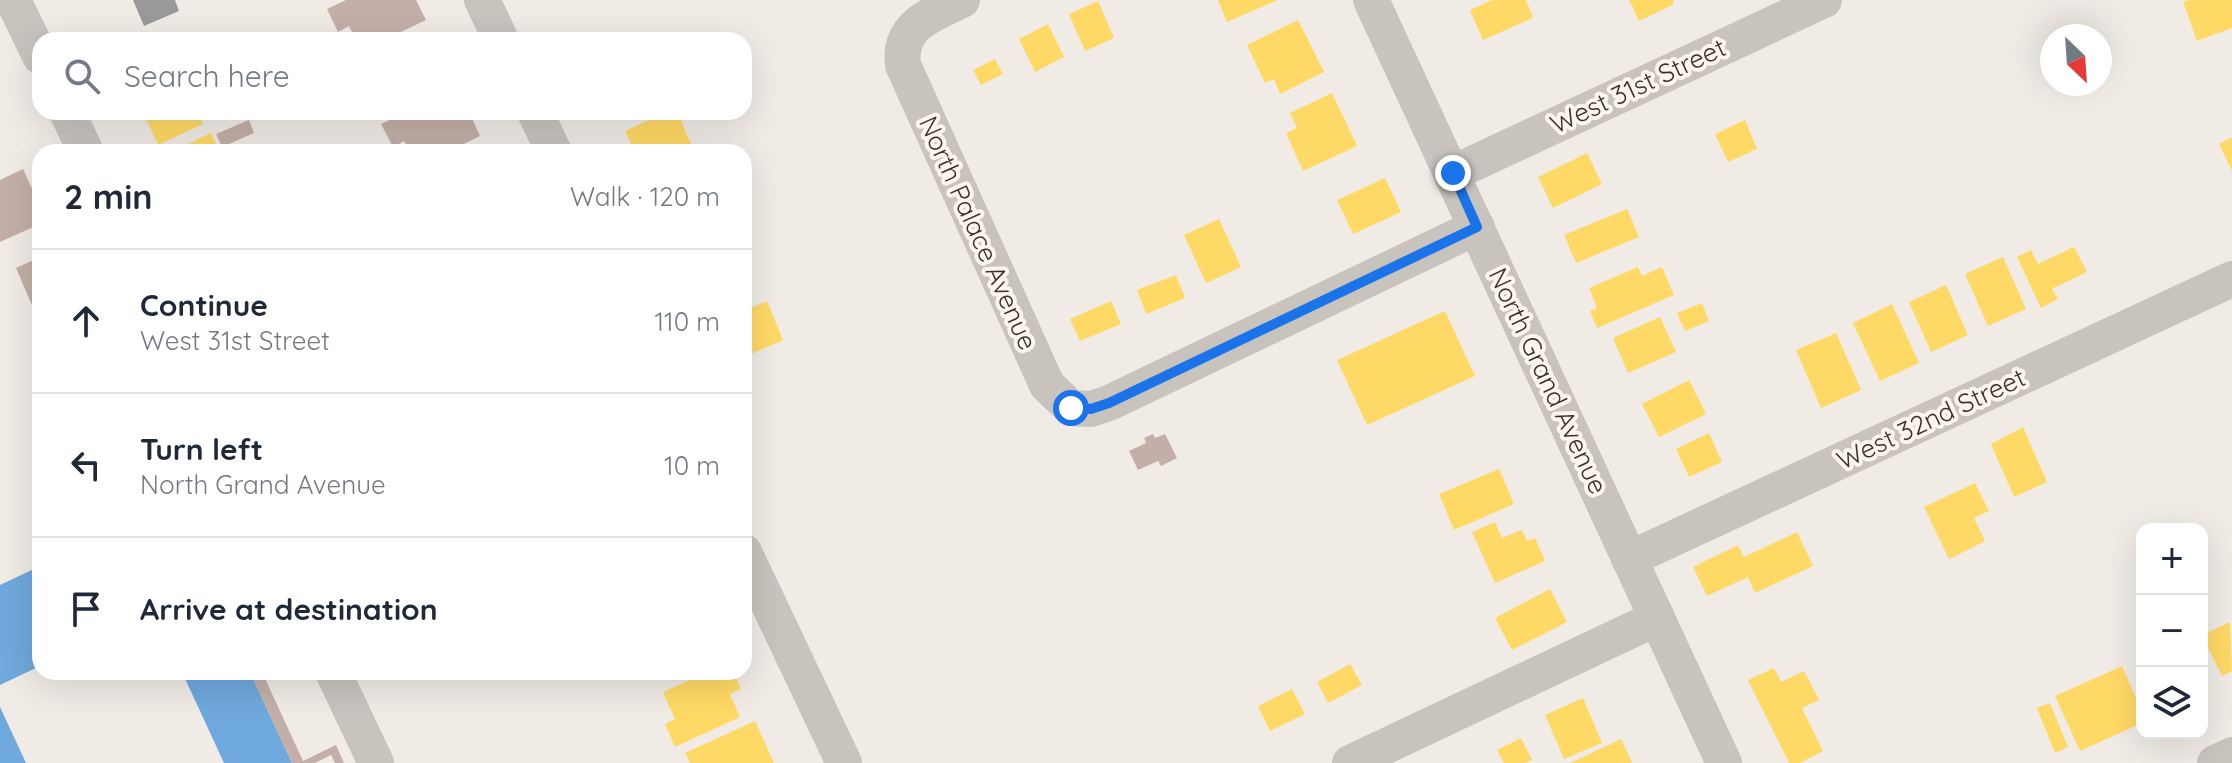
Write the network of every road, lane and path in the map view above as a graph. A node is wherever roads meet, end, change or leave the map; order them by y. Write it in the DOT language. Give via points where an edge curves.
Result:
graph roads {
  1 [pos="13,0"];
  2 [pos="482,0"];
  3 [pos="962,0"];
  4 [pos="1371,0"];
  5 [pos="1824,0"];
  6 [pos="497,32"];
  7 [pos="32,39"];
  8 [pos="71,120"];
  9 [pos="539,120"];
  10 [pos="82,144"];
  11 [pos="550,144"];
  12 [pos="1453,173"];
  13 [pos="1477,227"];
  14 [pos="2232,279"];
  15 [pos="1629,559"];
  16 [pos="752,569"];
  17 [pos="1657,618"];
  18 [pos="337,680"];
  19 [pos="2232,755"];
  20 [pos="376,763"];
  21 [pos="844,763"];
  22 [pos="1350,763"];
  23 [pos="1724,763"];
  24 [pos="2215,763"];
  1 -- 7 [label="street"];
  2 -- 6 [label="street"];
  3 -- 13 [label="street, North Palace Avenue" via="911,29 901,49 906,73 1047,385 1071,408 1109,403"];
  4 -- 12 [label="street, North Grand Avenue"];
  5 -- 12 [label="street, West 31st Street"];
  8 -- 10 [label="street"];
  9 -- 11 [label="street"];
  12 -- 13 [label="street, North Grand Avenue"];
  13 -- 15 [label="street, North Grand Avenue"];
  14 -- 15 [label="street, West 32nd Street"];
  15 -- 17 [label="street, North Grand Avenue"];
  16 -- 21 [label="street"];
  17 -- 22 [label="street"];
  17 -- 23 [label="street, North Grand Avenue"];
  18 -- 20 [label="street"];
  19 -- 24 [label="street"];
}
